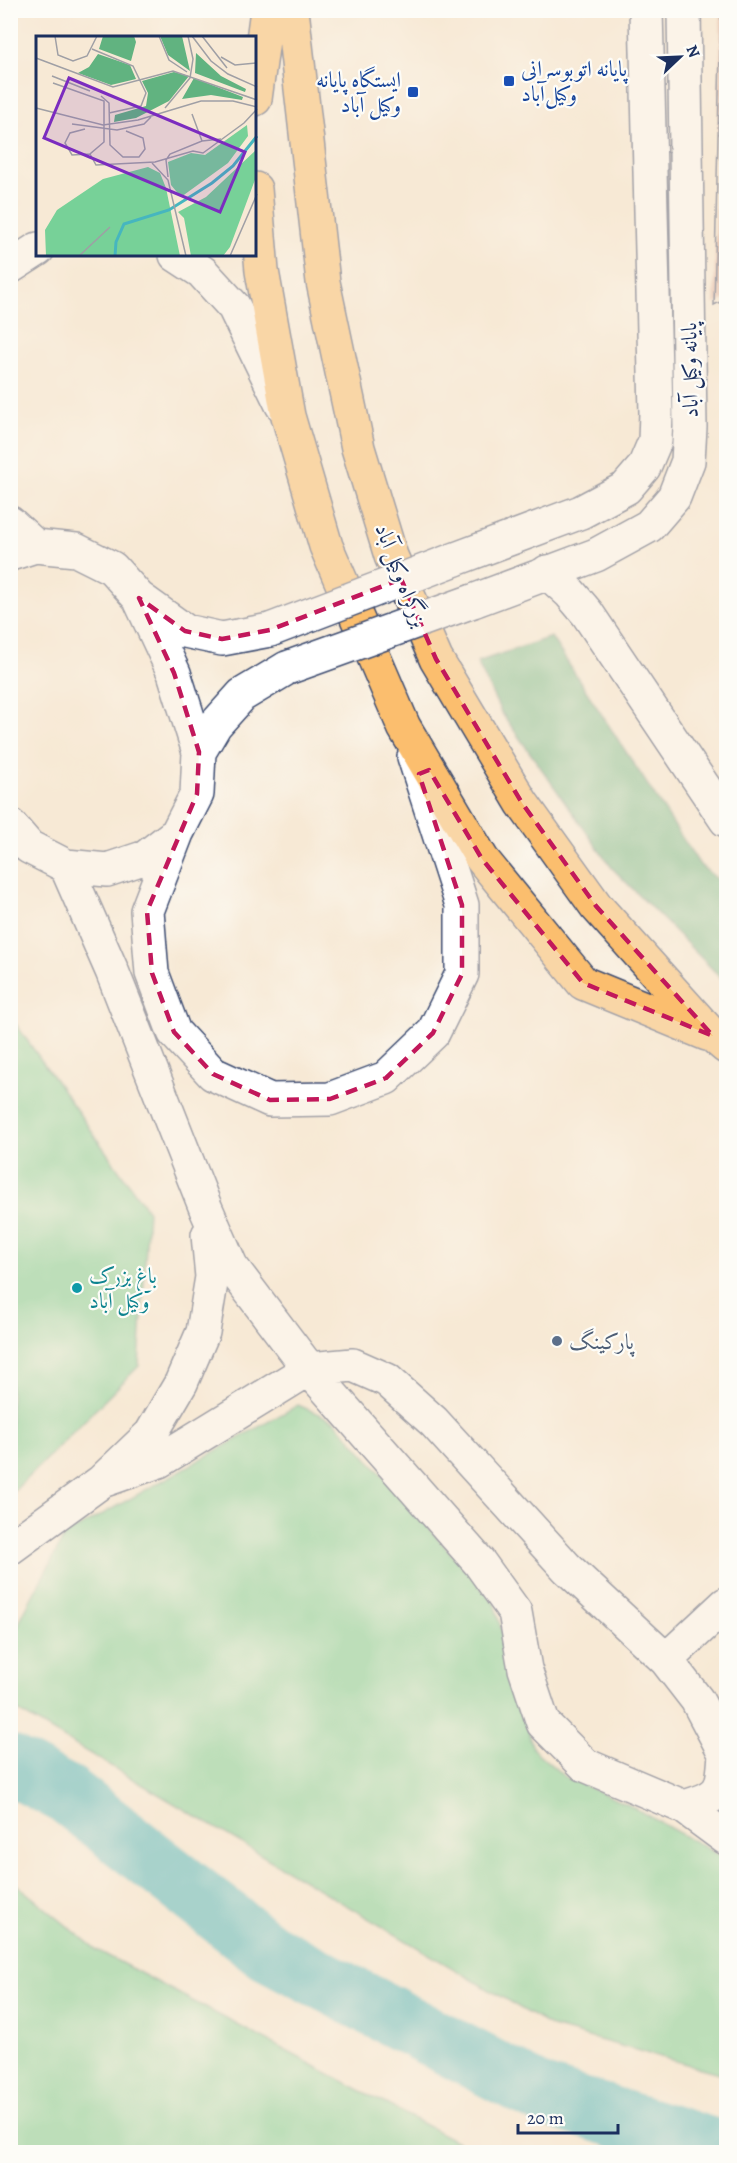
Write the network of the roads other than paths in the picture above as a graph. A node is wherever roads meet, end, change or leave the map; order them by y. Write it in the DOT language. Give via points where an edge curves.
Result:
graph roads {
  1 [pos="267,10"];
  2 [pos="292,10"];
  3 [pos="646,10"];
  4 [pos="684,10"];
  5 [pos="256,92"];
  6 [pos="256,201"];
  7 [pos="36,250"];
  8 [pos="178,256"];
  9 [pos="10,267"];
  10 [pos="288,416"];
  11 [pos="10,523"];
  12 [pos="23,550"];
  13 [pos="596,555"];
  14 [pos="547,572"];
  15 [pos="139,598"];
  16 [pos="587,613"];
  17 [pos="404,727"];
  18 [pos="199,752"];
  19 [pos="726,820"];
  20 [pos="10,825"];
  21 [pos="177,832"];
  22 [pos="66,866"];
  23 [pos="720,1041"];
  24 [pos="206,1209"];
  25 [pos="309,1369"];
  26 [pos="102,1481"];
  27 [pos="10,1548"];
  28 [pos="726,1604"];
  29 [pos="666,1660"];
  30 [pos="726,1753"];
  31 [pos="684,1807"];
  32 [pos="726,1838"];
  1 -- 5 [label="highway"];
  2 -- 23 [label="highway, بزرگراه وکیل آباد" via="323,282 358,448 391,556 436,658 522,802 596,906"];
  3 -- 15 [label="street, پایانه وکیل آباد, bridge" via="655,441 644,467 626,488 581,512 270,630 222,639 185,631"];
  4 -- 13 [label="street, پایانه وکیل آباد" via="688,461 674,497 649,526"];
  6 -- 10 [label="highway" via="262,271"];
  7 -- 9 [label="street"];
  8 -- 10 [label="street" via="202,272 234,307"];
  10 -- 17 [label="highway" via="326,546"];
  11 -- 12 [label="street"];
  12 -- 15 [label="street" via="76,550 112,568"];
  13 -- 14 [label="street, پایانه وکیل آباد"];
  13 -- 16 [label="street"];
  14 -- 16 [label="street"];
  14 -- 18 [label="street, پایانه وکیل آباد, bridge" via="287,668 242,695 215,725"];
  15 -- 18 [label="street" via="174,673"];
  16 -- 19 [label="street"];
  17 -- 21 [label="street" via="462,905 462,974 433,1033 386,1078 330,1100 270,1100 213,1074 174,1032 152,973 147,911"];
  17 -- 23 [label="highway" via="482,858 583,983"];
  18 -- 21 [label="street" via="197,794"];
  20 -- 22 [label="street" via="29,847"];
  21 -- 22 [label="street" via="146,857 107,870"];
  22 -- 24 [label="street"];
  24 -- 25 [label="street" via="231,1266"];
  24 -- 26 [label="street" via="213,1277 203,1332 182,1383 151,1434"];
  25 -- 26 [label="street" via="159,1461"];
  25 -- 29 [label="street" via="353,1365 387,1380 434,1422 567,1568"];
  25 -- 31 [label="street" via="479,1562 515,1612 525,1669 543,1723 585,1765"];
  26 -- 27 [label="street"];
  28 -- 29 [label="street"];
  29 -- 30 [label="street" via="697,1700"];
  30 -- 31 [label="street" via="718,1791 708,1800"];
  31 -- 32 [label="street"];
}
